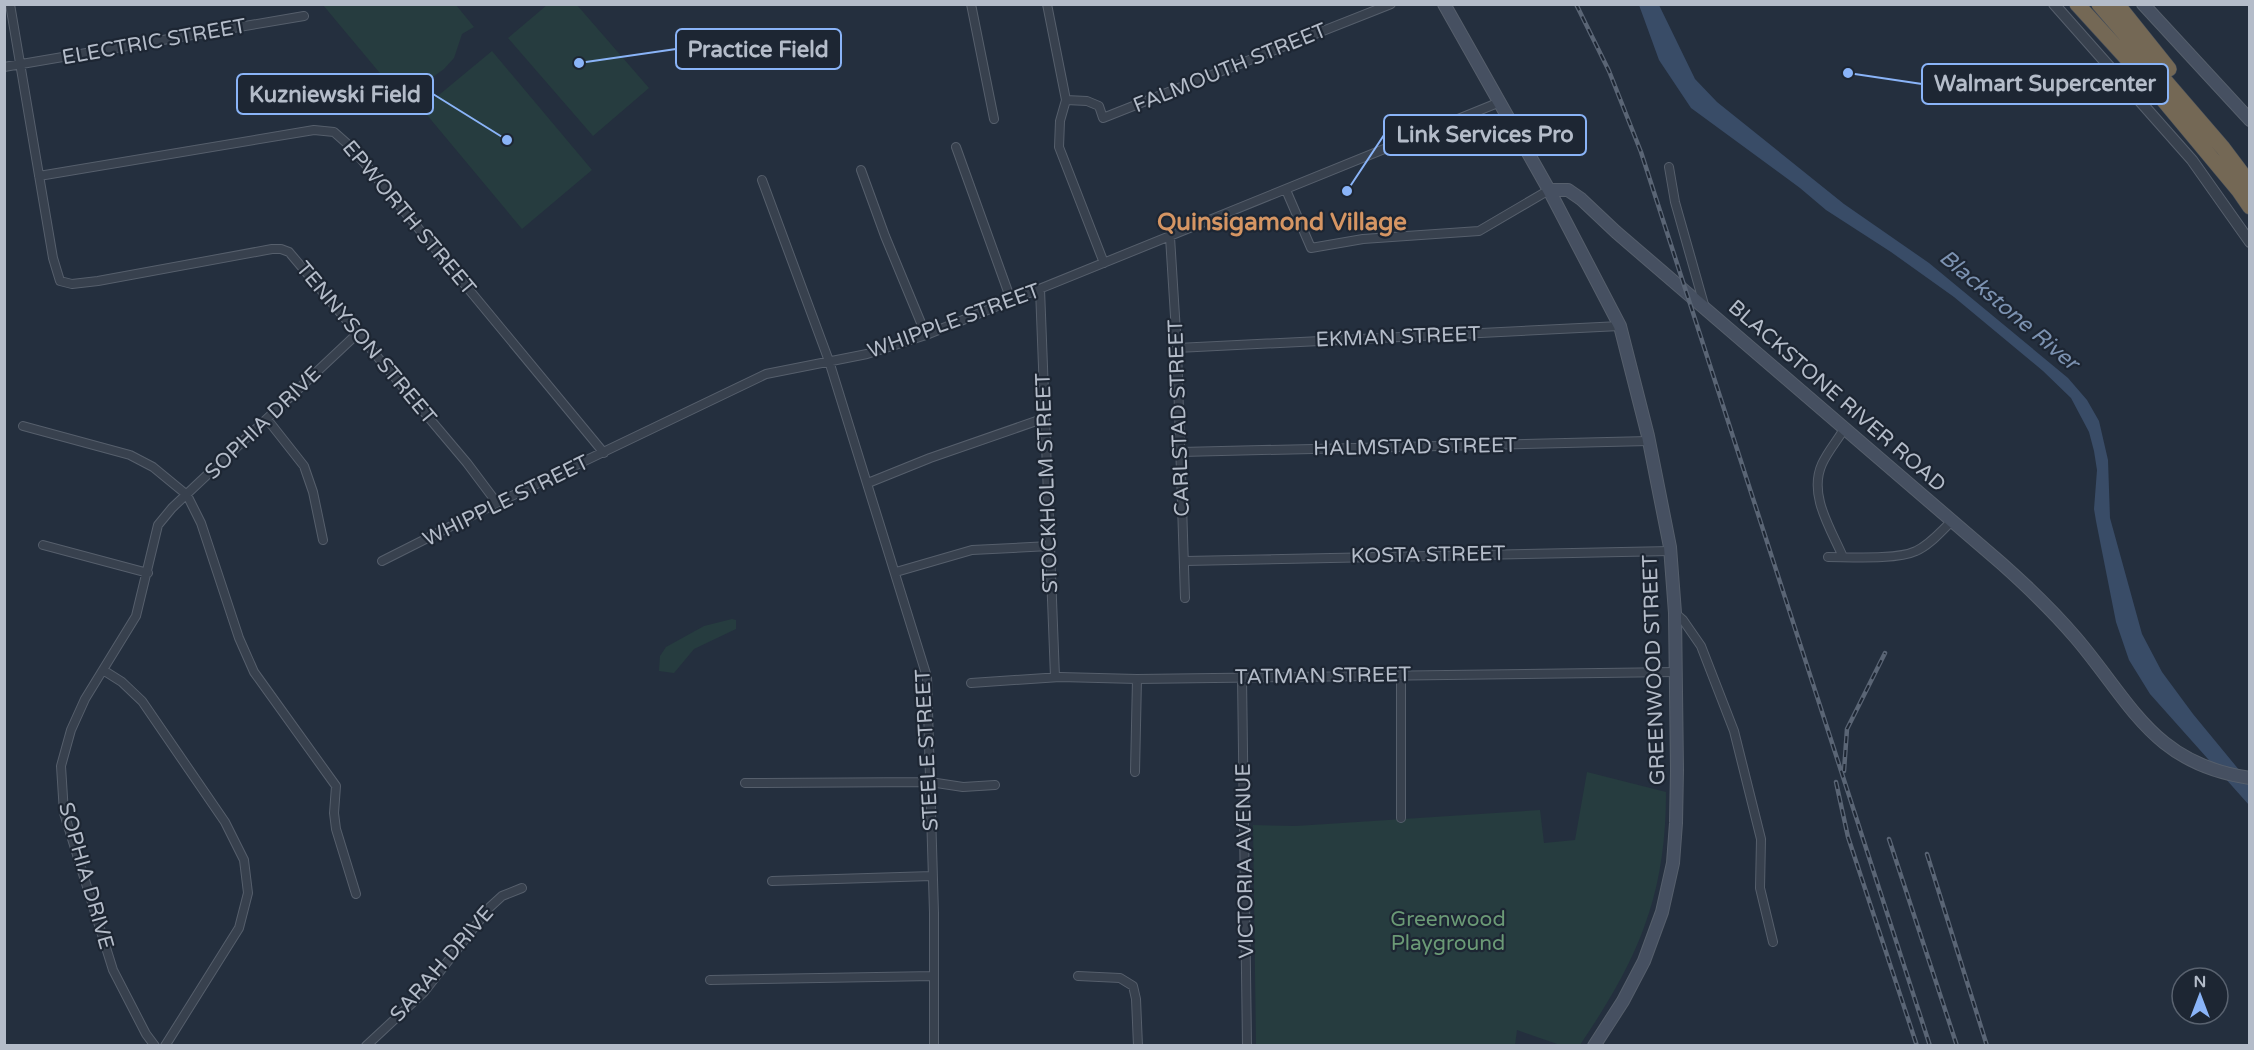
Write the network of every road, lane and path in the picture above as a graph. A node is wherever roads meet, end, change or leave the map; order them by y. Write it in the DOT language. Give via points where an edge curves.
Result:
graph roads {
  1 [pos="10,4"];
  2 [pos="971,4"];
  3 [pos="1047,4"];
  4 [pos="1391,4"];
  5 [pos="1444,4"];
  6 [pos="2054,4"];
  7 [pos="2077,4"];
  8 [pos="2099,4"];
  9 [pos="2117,4"];
  10 [pos="2143,4"];
  11 [pos="304,16"];
  12 [pos="20,64"];
  13 [pos="4,67"];
  14 [pos="1066,100"];
  15 [pos="1500,102"];
  16 [pos="994,119"];
  17 [pos="2250,120"];
  18 [pos="956,147"];
  19 [pos="2223,148"];
  20 [pos="1669,167"];
  21 [pos="861,170"];
  22 [pos="39,176"];
  23 [pos="762,180"];
  24 [pos="2250,184"];
  25 [pos="1286,190"];
  26 [pos="1549,190"];
  27 [pos="2250,207"];
  28 [pos="1170,237"];
  29 [pos="2250,243"];
  30 [pos="1104,263"];
  31 [pos="1040,289"];
  32 [pos="1011,300"];
  33 [pos="1705,309"];
  34 [pos="1620,326"];
  35 [pos="358,333"];
  36 [pos="926,335"];
  37 [pos="1177,348"];
  38 [pos="829,361"];
  39 [pos="1045,418"];
  40 [pos="267,419"];
  41 [pos="23,426"];
  42 [pos="1844,429"];
  43 [pos="1649,441"];
  44 [pos="1181,452"];
  45 [pos="604,453"];
  46 [pos="868,483"];
  47 [pos="187,495"];
  48 [pos="497,503"];
  49 [pos="1952,521"];
  50 [pos="322,540"];
  51 [pos="43,545"];
  52 [pos="1050,546"];
  53 [pos="1671,551"];
  54 [pos="1828,557"];
  55 [pos="1843,557"];
  56 [pos="382,561"];
  57 [pos="1185,561"];
  58 [pos="896,572"];
  59 [pos="148,573"];
  60 [pos="1185,598"];
  61 [pos="1675,613"];
  62 [pos="103,670"];
  63 [pos="1676,672"];
  64 [pos="1401,675"];
  65 [pos="1055,677"];
  66 [pos="1242,677"];
  67 [pos="1137,679"];
  68 [pos="970,683"];
  69 [pos="1135,772"];
  70 [pos="2250,778"];
  71 [pos="930,782"];
  72 [pos="745,783"];
  73 [pos="995,785"];
  74 [pos="1401,818"];
  75 [pos="932,876"];
  76 [pos="772,881"];
  77 [pos="522,888"];
  78 [pos="356,894"];
  79 [pos="1773,942"];
  80 [pos="934,976"];
  81 [pos="1078,976"];
  82 [pos="710,980"];
  83 [pos="155,1046"];
  84 [pos="165,1046"];
  85 [pos="366,1046"];
  86 [pos="934,1046"];
  87 [pos="1138,1046"];
  88 [pos="1247,1046"];
  89 [pos="1594,1046"];
  1 -- 12 [label="street"];
  2 -- 16 [label="street"];
  3 -- 14 [label="street"];
  4 -- 14 [label="street, FALMOUTH STREET" via="1103,118 1099,106"];
  5 -- 15 [label="main road"];
  6 -- 29 [label="street" via="2192,160"];
  7 -- 27 [label="highway" via="2157,92"];
  8 -- 19 [label="highway"];
  9 -- 19 [label="highway" via="2160,57"];
  10 -- 17 [label="main road"];
  11 -- 12 [label="street, ELECTRIC STREET"];
  12 -- 13 [label="street, ELECTRIC STREET"];
  12 -- 22 [label="street"];
  14 -- 30 [label="street" via="1059,147"];
  15 -- 25 [label="street, WHIPPLE STREET"];
  15 -- 26 [label="main road"];
  18 -- 32 [label="street"];
  19 -- 24 [label="highway"];
  20 -- 33 [label="street"];
  21 -- 36 [label="street"];
  22 -- 35 [label="street, TENNYSON STREET" via="60,282 98,281 281,249 300,263"];
  22 -- 45 [label="street, EPWORTH STREET" via="314,130 333,132 352,148"];
  23 -- 38 [label="street, STEELE STREET"];
  25 -- 26 [label="street" via="1311,248 1363,239 1479,231"];
  25 -- 28 [label="street, WHIPPLE STREET"];
  26 -- 33 [label="main road, BLACKSTONE RIVER ROAD" via="1568,190 1581,199"];
  26 -- 34 [label="main road, GREENWOOD STREET"];
  28 -- 30 [label="street, WHIPPLE STREET"];
  28 -- 37 [label="street, CARLSTAD STREET"];
  30 -- 31 [label="street, WHIPPLE STREET"];
  31 -- 32 [label="street, WHIPPLE STREET"];
  31 -- 39 [label="street, STOCKHOLM STREET"];
  32 -- 36 [label="street, WHIPPLE STREET"];
  33 -- 42 [label="main road, BLACKSTONE RIVER ROAD"];
  34 -- 37 [label="street, EKMAN STREET"];
  34 -- 43 [label="main road, GREENWOOD STREET"];
  35 -- 40 [label="street, SOPHIA DRIVE"];
  35 -- 48 [label="street, TENNYSON STREET"];
  36 -- 38 [label="street, WHIPPLE STREET" via="867,354"];
  37 -- 44 [label="street, CARLSTAD STREET"];
  38 -- 45 [label="street, WHIPPLE STREET" via="766,374"];
  38 -- 46 [label="street, STEELE STREET"];
  39 -- 46 [label="street"];
  39 -- 52 [label="street, STOCKHOLM STREET"];
  40 -- 47 [label="street, SOPHIA DRIVE"];
  40 -- 50 [label="street" via="304,466"];
  41 -- 47 [label="street" via="130,455 153,467"];
  42 -- 49 [label="main road, BLACKSTONE RIVER ROAD"];
  42 -- 55 [label="street" via="1824,461 1817,482 1820,501"];
  43 -- 44 [label="street, HALMSTAD STREET"];
  43 -- 53 [label="main road, GREENWOOD STREET"];
  44 -- 57 [label="street, CARLSTAD STREET"];
  45 -- 48 [label="street, WHIPPLE STREET"];
  46 -- 58 [label="street, STEELE STREET"];
  47 -- 59 [label="street, SOPHIA DRIVE" via="158,525"];
  47 -- 78 [label="street" via="201,523 254,672 336,786 336,829"];
  48 -- 56 [label="street, WHIPPLE STREET"];
  49 -- 55 [label="street" via="1912,553"];
  49 -- 70 [label="main road, BLACKSTONE RIVER ROAD" via="2059,619 2158,740 2211,768"];
  51 -- 59 [label="street"];
  52 -- 58 [label="street" via="972,550"];
  52 -- 65 [label="street, STOCKHOLM STREET"];
  53 -- 57 [label="street, KOSTA STREET"];
  53 -- 61 [label="main road, GREENWOOD STREET"];
  54 -- 55 [label="street"];
  57 -- 60 [label="street, CARLSTAD STREET"];
  58 -- 71 [label="street, STEELE STREET" via="927,677"];
  59 -- 62 [label="street, SOPHIA DRIVE" via="136,616"];
  61 -- 63 [label="main road, GREENWOOD STREET"];
  61 -- 79 [label="street" via="1701,646 1732,722 1761,839 1760,888"];
  62 -- 83 [label="street, SOPHIA DRIVE" via="71,730 62,766 64,813 113,970"];
  62 -- 84 [label="street" via="142,701 225,822 244,860 248,893 239,928"];
  63 -- 64 [label="street, TATMAN STREET"];
  63 -- 89 [label="main road, GREENWOOD STREET" via="1676,823 1668,890 1633,984"];
  64 -- 66 [label="street, TATMAN STREET"];
  64 -- 74 [label="street"];
  65 -- 67 [label="street, TATMAN STREET"];
  65 -- 68 [label="street, TATMAN STREET"];
  66 -- 67 [label="street, TATMAN STREET"];
  66 -- 88 [label="street, VICTORIA AVENUE"];
  67 -- 69 [label="street"];
  71 -- 72 [label="street"];
  71 -- 73 [label="street" via="963,787"];
  71 -- 75 [label="street, STEELE STREET"];
  75 -- 76 [label="street"];
  75 -- 80 [label="street, STEELE STREET"];
  77 -- 85 [label="street, SARAH DRIVE" via="502,896 490,907 424,992"];
  80 -- 82 [label="street"];
  80 -- 86 [label="street, STEELE STREET"];
  81 -- 87 [label="street" via="1120,978 1130,983 1136,999"];
}
